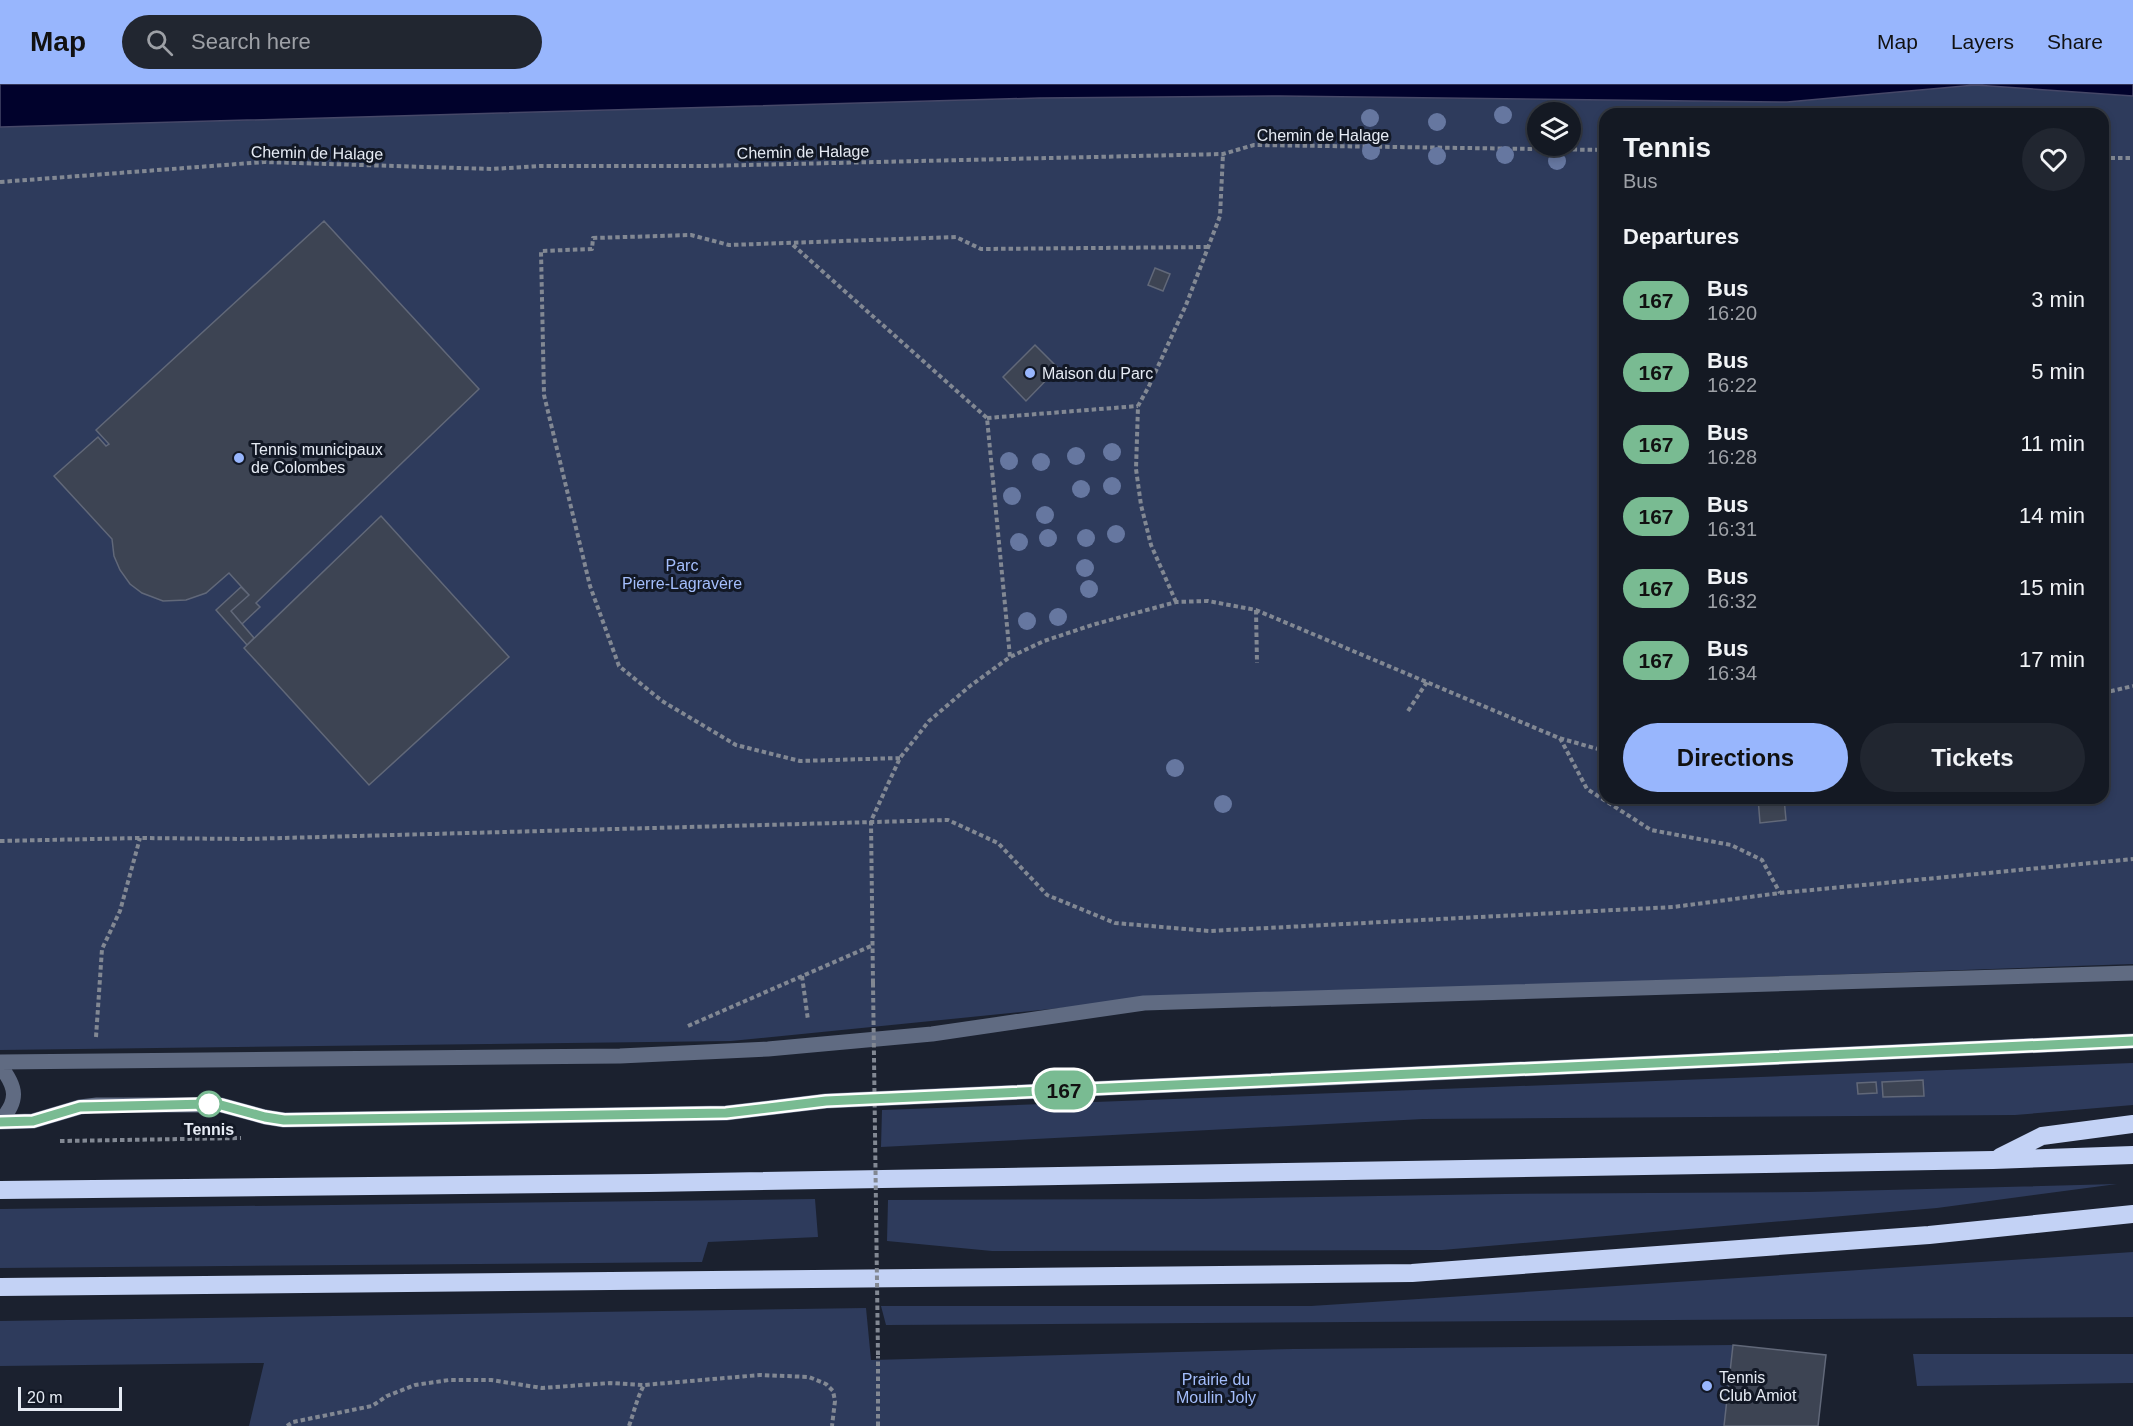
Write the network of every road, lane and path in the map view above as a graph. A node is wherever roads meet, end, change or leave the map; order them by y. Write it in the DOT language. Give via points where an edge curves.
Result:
graph roads {
  1 [pos="1599,150"];
  2 [pos="1223,154"];
  3 [pos="2109,158"];
  4 [pos="2133,158"];
  5 [pos="0,182"];
  6 [pos="793,244"];
  7 [pos="1208,247"];
  8 [pos="1137,406"];
  9 [pos="987,418"];
  10 [pos="1176,603"];
  11 [pos="1256,610"];
  12 [pos="1010,657"];
  13 [pos="1257,663"];
  14 [pos="1427,682"];
  15 [pos="2133,686"];
  16 [pos="2109,692"];
  17 [pos="1408,711"];
  18 [pos="1559,738"];
  19 [pos="1599,749"];
  20 [pos="900,758"];
  21 [pos="1599,797"];
  22 [pos="1610,804"];
  23 [pos="871,821"];
  24 [pos="140,838"];
  25 [pos="0,841"];
  26 [pos="2133,859"];
  27 [pos="1780,893"];
  28 [pos="871,946"];
  29 [pos="2133,973"];
  30 [pos="802,976"];
  31 [pos="685,1028"];
  32 [pos="2133,1041"];
  33 [pos="95,1044"];
  34 [pos="811,1045"];
  35 [pos="0,1064"];
  36 [pos="0,1122"];
  37 [pos="2133,1124"];
  38 [pos="2133,1155"];
  39 [pos="1993,1160"];
  40 [pos="0,1190"];
  41 [pos="2133,1214"];
  42 [pos="0,1287"];
  43 [pos="644,1385"];
  44 [pos="287,1426"];
  45 [pos="629,1426"];
  46 [pos="832,1426"];
  47 [pos="878,1426"];
  1 -- 2 [label="path, Chemin de Halage" via="1254,145"];
  2 -- 5 [label="path, Chemin de Halage" via="492,169 264,162"];
  2 -- 7 [label="path" via="1220,216"];
  3 -- 4 [label="path"];
  6 -- 7 [label="path" via="956,237 981,249"];
  6 -- 9 [label="path"];
  6 -- 20 [label="path" via="729,245 692,235 593,238 592,249 541,251 544,395 590,585 620,666 662,701 736,745 800,761"];
  7 -- 8 [label="path" via="1172,335"];
  8 -- 9 [label="path"];
  8 -- 10 [label="path" via="1136,469 1141,505 1151,545"];
  9 -- 12 [label="path"];
  10 -- 11 [label="path" via="1208,601"];
  10 -- 12 [label="path" via="1092,625"];
  11 -- 13 [label="path"];
  11 -- 14 [label="path"];
  12 -- 20 [label="path" via="929,721"];
  14 -- 17 [label="path"];
  14 -- 18 [label="path"];
  15 -- 16 [label="path"];
  18 -- 19 [label="path"];
  18 -- 21 [label="path" via="1587,789"];
  20 -- 23 [label="path"];
  22 -- 27 [label="path" via="1651,830 1731,845 1762,860"];
  23 -- 24 [label="path" via="246,839"];
  23 -- 27 [label="path" via="948,820 998,843 1047,895 1114,923 1209,931 1673,907"];
  23 -- 28 [label="path"];
  24 -- 25 [label="path"];
  24 -- 33 [label="path" via="120,911 102,949"];
  26 -- 27 [label="path"];
  28 -- 30 [label="path"];
  28 -- 47 [label="path, bridge"];
  29 -- 34 [label="lane" via="1144,1004 932,1034"];
  30 -- 31 [label="path"];
  30 -- 34 [label="path"];
  32 -- 36 [label="lane" via="826,1101 726,1113 284,1120 221,1105 119,1105 80,1107 33,1121"];
  34 -- 35 [label="lane" via="621,1056"];
  35 -- 36 [label="lane" via="11,1082 14,1097"];
  37 -- 39 [label="highway" via="2042,1136"];
  38 -- 39 [label="highway"];
  39 -- 40 [label="highway" via="734,1182"];
  41 -- 42 [label="highway" via="1929,1235 1412,1273"];
  43 -- 44 [label="path" via="542,1388 491,1380 449,1380 415,1385 372,1406"];
  43 -- 45 [label="path"];
  43 -- 46 [label="path" via="760,1375 809,1377 833,1391"];
}
